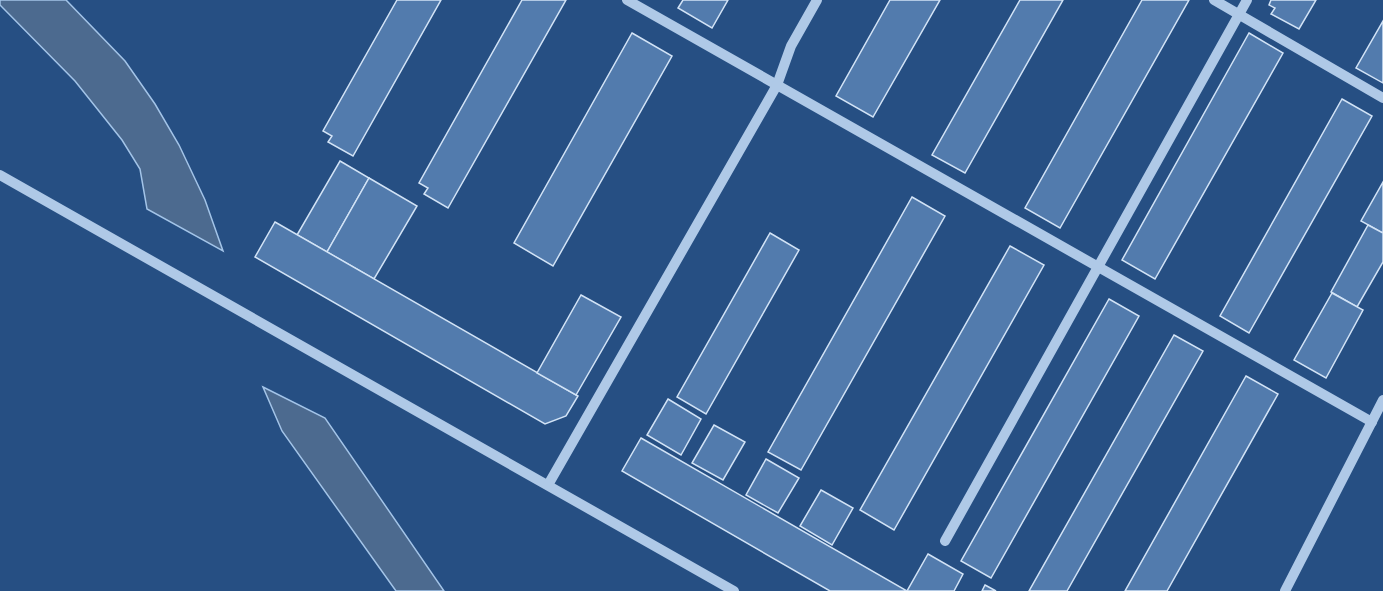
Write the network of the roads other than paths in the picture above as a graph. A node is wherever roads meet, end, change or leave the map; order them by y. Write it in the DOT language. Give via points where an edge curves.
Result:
graph roads {
  1 [pos="627,0"];
  2 [pos="817,0"];
  3 [pos="1214,0"];
  4 [pos="1247,0"];
  5 [pos="1239,15"];
  6 [pos="777,85"];
  7 [pos="1383,98"];
  8 [pos="0,175"];
  9 [pos="1098,267"];
  10 [pos="1383,400"];
  11 [pos="1371,422"];
  12 [pos="548,485"];
  13 [pos="945,541"];
  14 [pos="734,591"];
  15 [pos="1285,591"];
  1 -- 6 [label="street"];
  2 -- 6 [label="street" via="791,46"];
  3 -- 5 [label="street"];
  4 -- 5 [label="street"];
  5 -- 7 [label="street"];
  5 -- 9 [label="street"];
  6 -- 9 [label="street"];
  6 -- 12 [label="street"];
  8 -- 12 [label="street"];
  9 -- 11 [label="street"];
  9 -- 13 [label="street"];
  10 -- 11 [label="street"];
  11 -- 15 [label="street"];
  12 -- 14 [label="street"];
}
